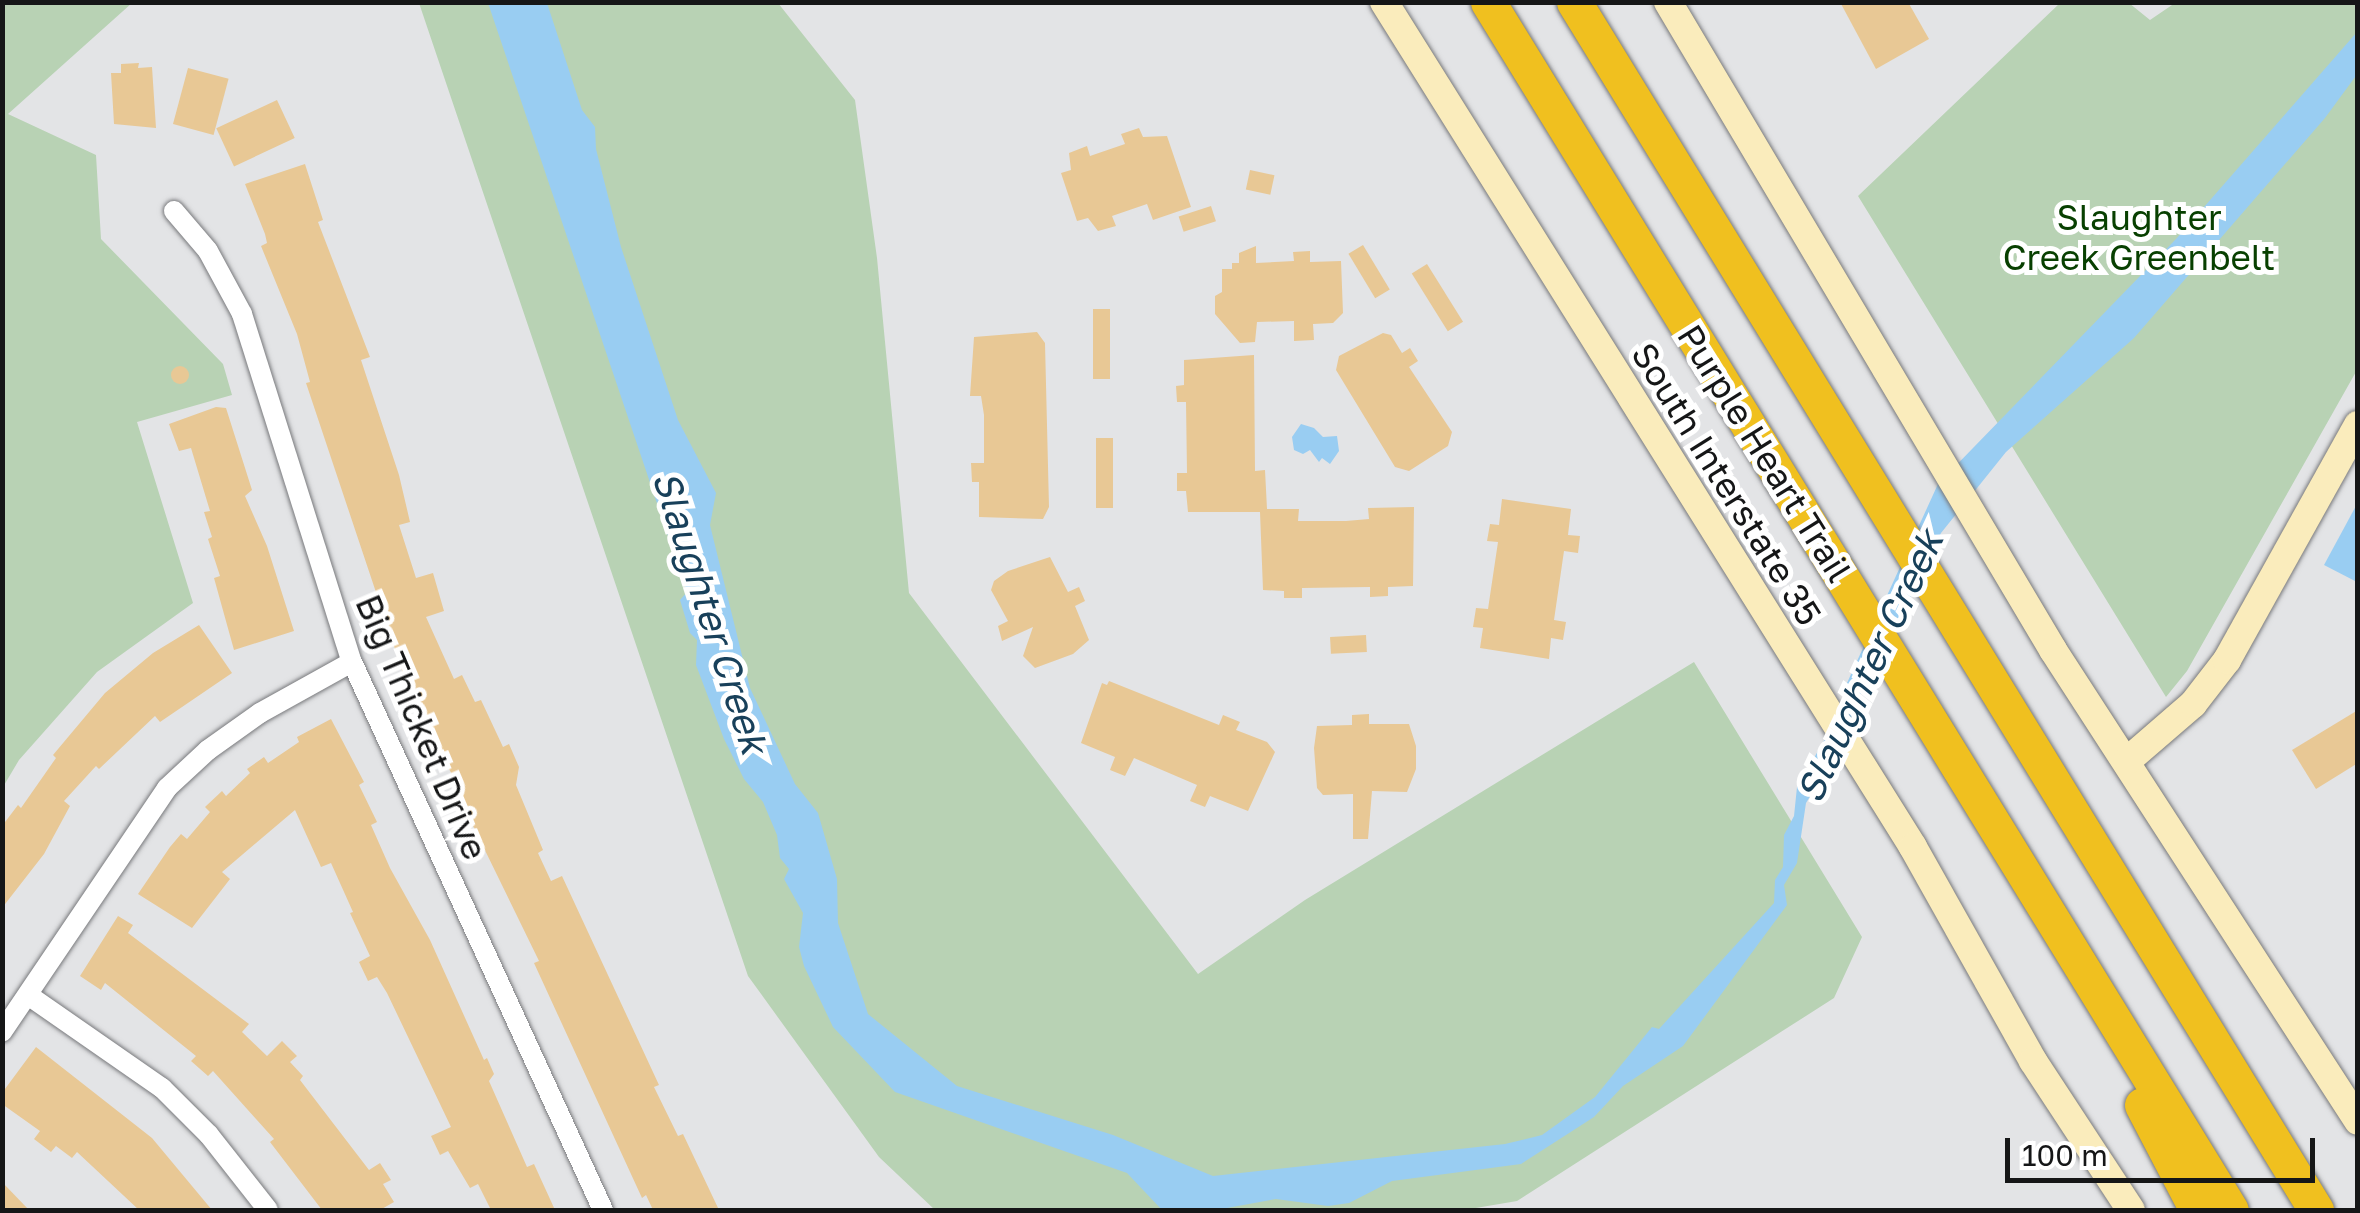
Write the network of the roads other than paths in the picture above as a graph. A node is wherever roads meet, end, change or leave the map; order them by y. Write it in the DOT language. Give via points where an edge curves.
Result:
graph roads {
  1 [pos="1384,2"];
  2 [pos="1488,2"];
  3 [pos="1574,2"];
  4 [pos="1668,2"];
  5 [pos="174,210"];
  6 [pos="2358,425"];
  7 [pos="352,662"];
  8 [pos="2128,761"];
  9 [pos="2055,924"];
  10 [pos="28,996"];
  11 [pos="2,1032"];
  12 [pos="2358,1120"];
  13 [pos="268,1210"];
  14 [pos="603,1210"];
  15 [pos="2131,1210"];
  16 [pos="2197,1210"];
  17 [pos="2231,1210"];
  18 [pos="2316,1210"];
  1 -- 15 [label="main road, South Interstate 35" via="1913,848 2033,1062"];
  2 -- 9 [label="highway, Purple Heart Trail"];
  3 -- 18 [label="highway, Purple Heart Trail"];
  4 -- 8 [label="main road" via="1908,412"];
  5 -- 7 [label="street, Big Thicket Drive" via="208,251 242,314"];
  6 -- 8 [label="main road" via="2227,660 2193,704"];
  7 -- 10 [label="street" via="260,713 167,788"];
  7 -- 14 [label="street, Big Thicket Drive"];
  8 -- 12 [label="main road"];
  9 -- 16 [label="highway"];
  9 -- 17 [label="highway, Purple Heart Trail"];
  10 -- 11 [label="street"];
  10 -- 13 [label="street" via="162,1088 209,1134"];
}
